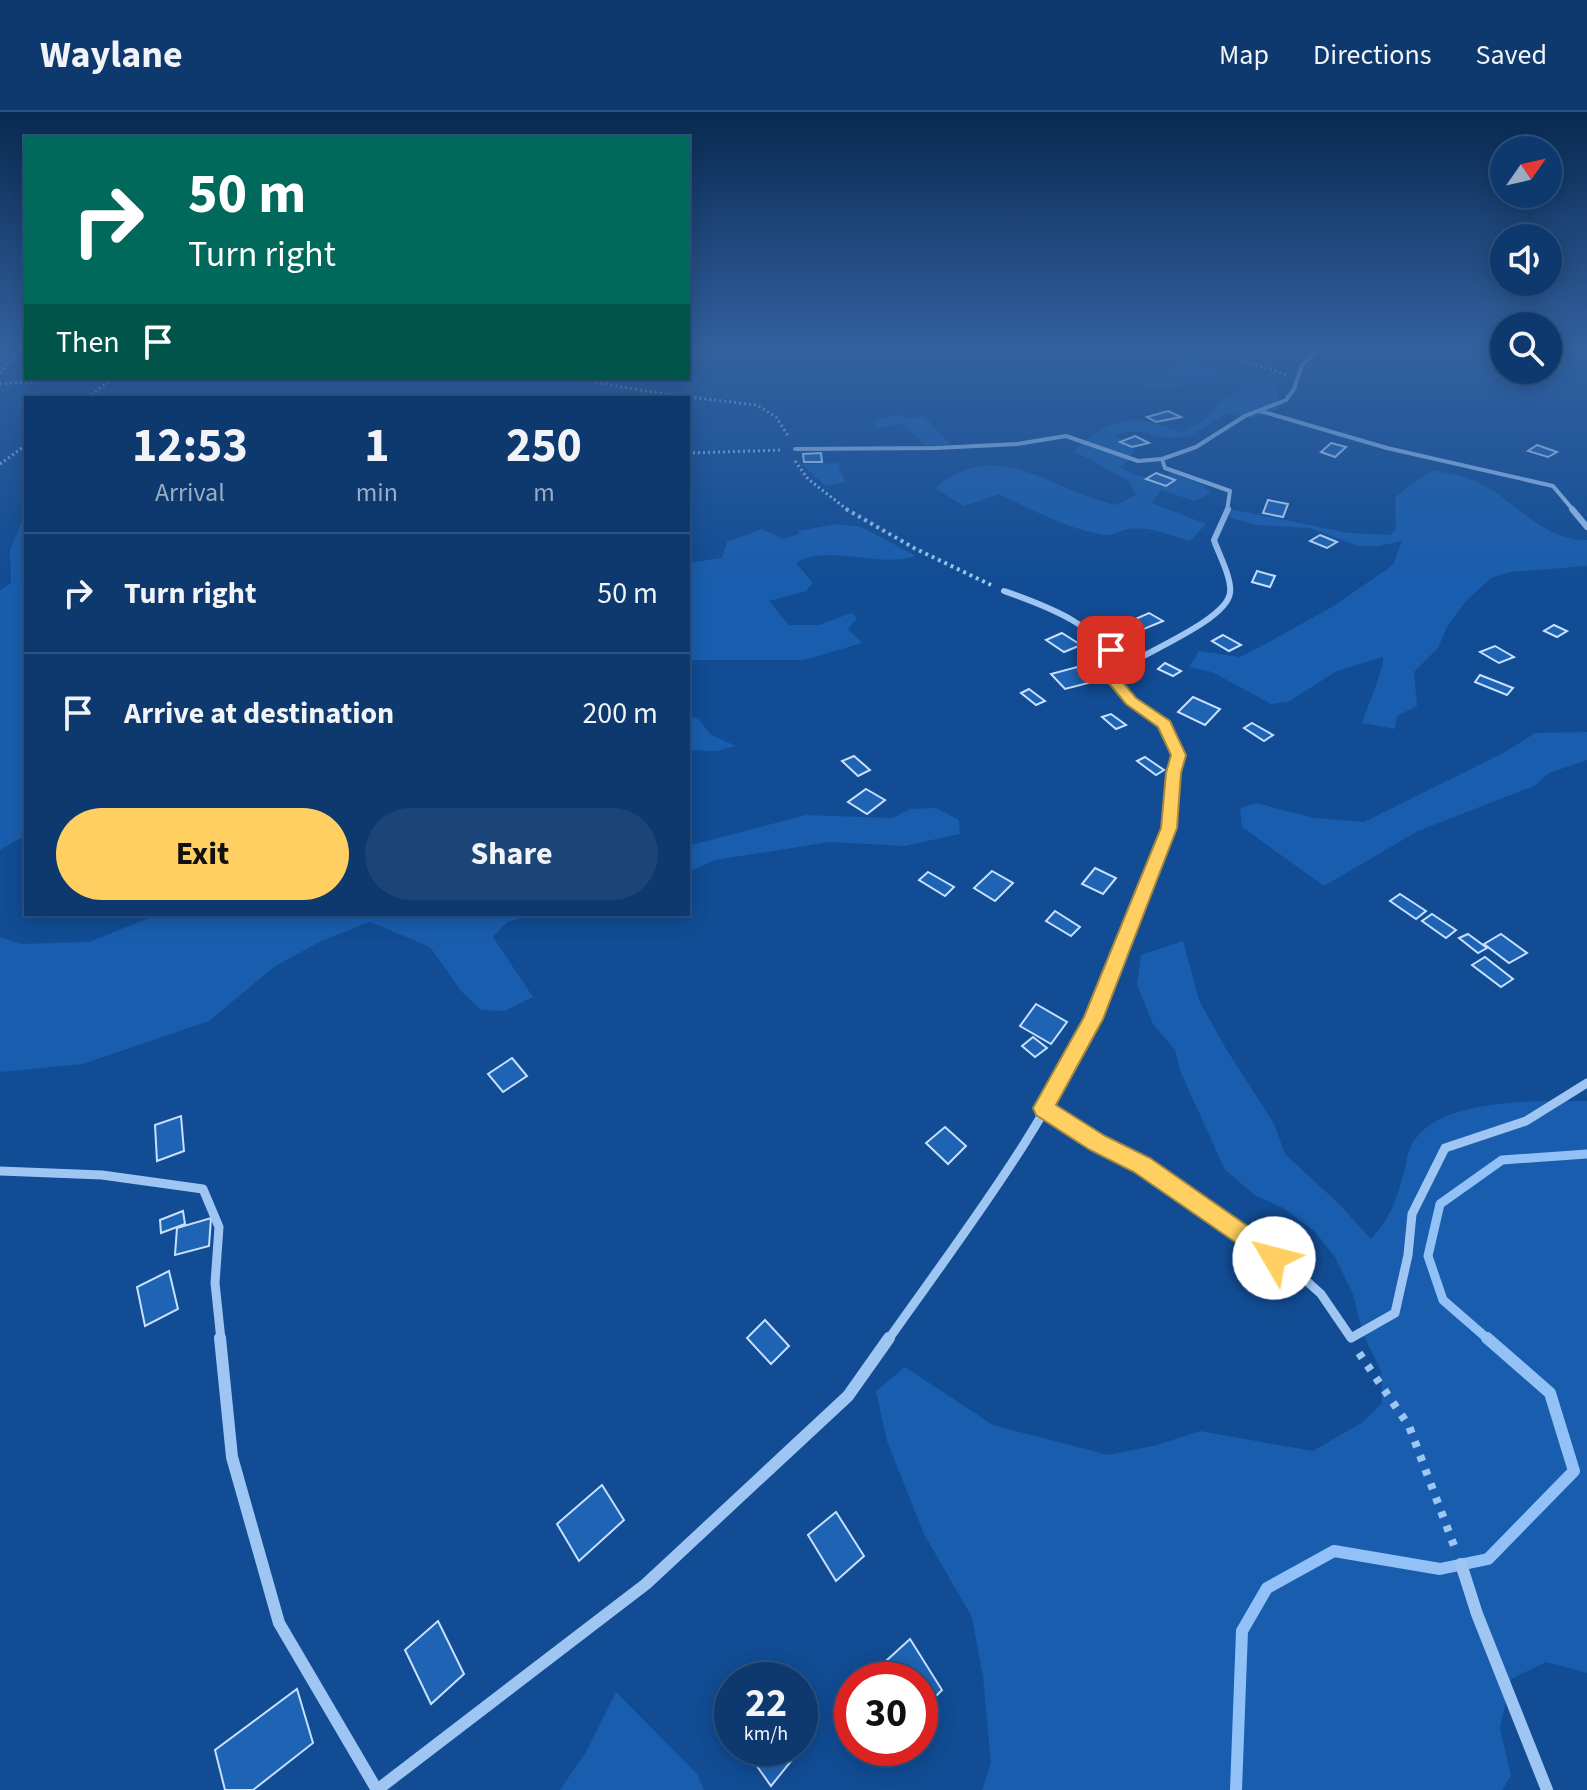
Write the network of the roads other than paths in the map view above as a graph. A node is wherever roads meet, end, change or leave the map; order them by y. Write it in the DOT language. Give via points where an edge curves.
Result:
graph roads {
  1 [pos="1227,427"];
  2 [pos="1318,427"];
  3 [pos="795,449"];
  4 [pos="1162,459"];
  5 [pos="1587,527"];
  6 [pos="1004,591"];
  7 [pos="1110,676"];
  8 [pos="1587,1083"];
  9 [pos="1044,1108"];
  10 [pos="0,1171"];
  11 [pos="1461,1564"];
  12 [pos="377,1790"];
  13 [pos="1547,1790"];
  1 -- 4 [label="street" via="1196,447"];
  2 -- 5 [label="street" via="1553,486"];
  3 -- 4 [label="street" via="936,448 1066,436 1138,461"];
  4 -- 7 [label="street" via="1165,468 1230,491 1214,540 1231,590 1226,607 1209,620"];
  6 -- 7 [label="street" via="1105,642 1115,664"];
  7 -- 9 [label="street" via="1131,701 1165,724 1178,755 1169,828 1093,1019"];
  8 -- 9 [label="street" via="1526,1121 1445,1148 1412,1214 1395,1313 1351,1338 1321,1294 1301,1276 1142,1165"];
  9 -- 12 [label="street" via="1012,1165 848,1396 646,1584"];
  10 -- 12 [label="street" via="145,1178 203,1189 219,1227 215,1289 232,1457 279,1623"];
  11 -- 13 [label="street"];
}
